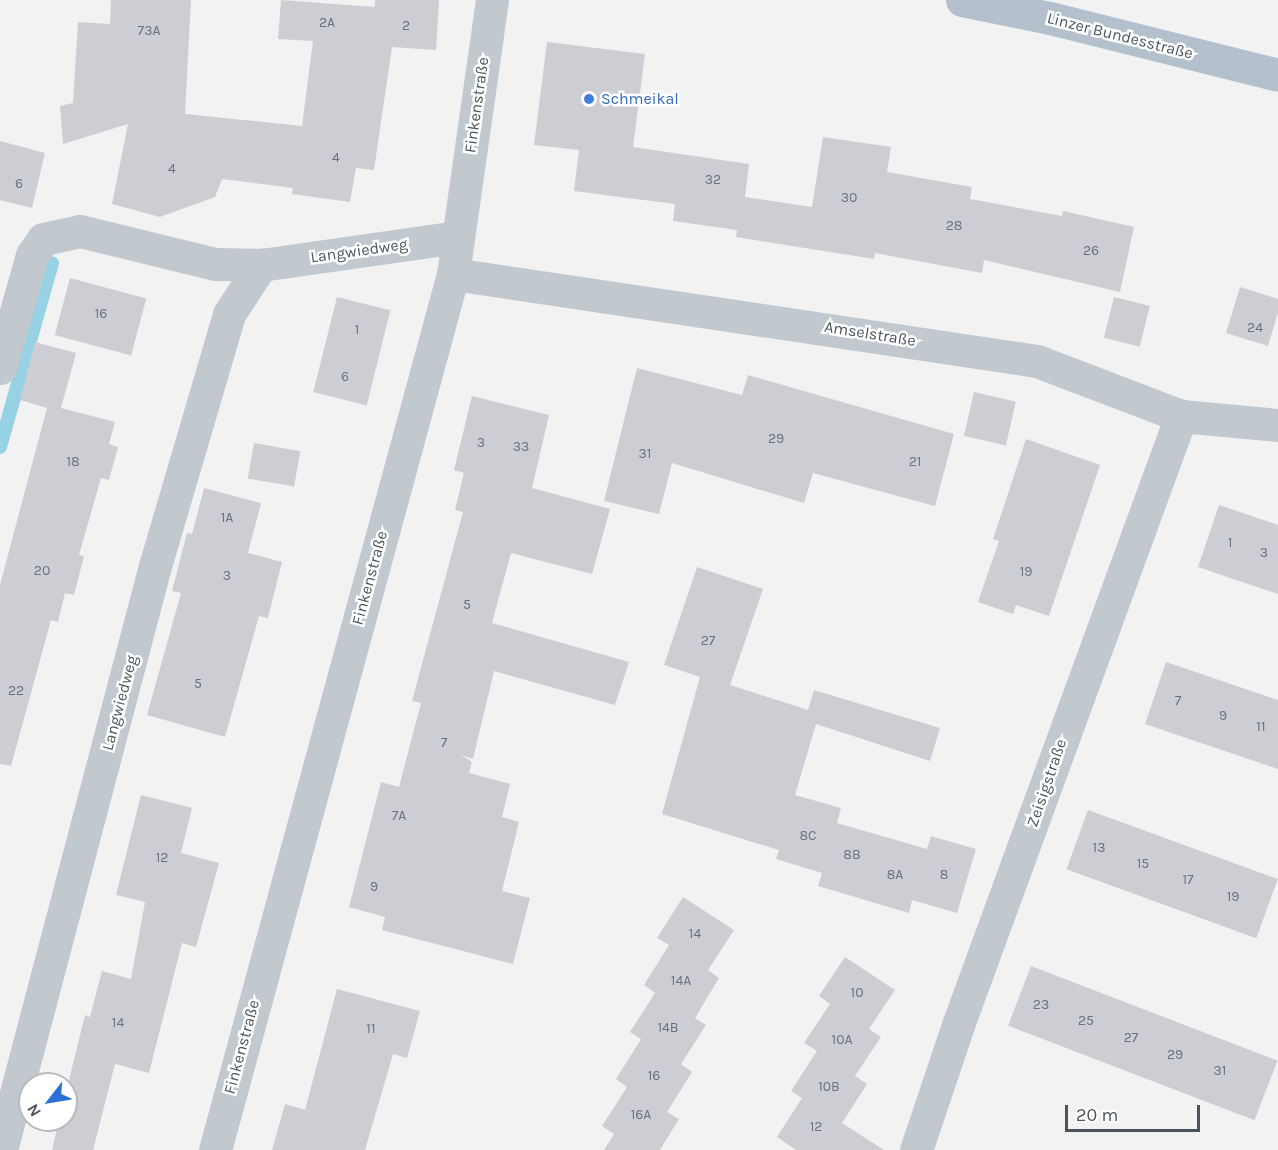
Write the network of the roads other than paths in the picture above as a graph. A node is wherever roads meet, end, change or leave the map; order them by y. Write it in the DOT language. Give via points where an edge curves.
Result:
graph roads {
  1 [pos="492,0"];
  2 [pos="962,0"];
  3 [pos="1278,75"];
  4 [pos="457,237"];
  5 [pos="261,265"];
  6 [pos="453,274"];
  7 [pos="0,368"];
  8 [pos="1181,416"];
  9 [pos="1278,425"];
  10 [pos="1,1150"];
  11 [pos="214,1150"];
  12 [pos="916,1150"];
  1 -- 4 [label="street, Finkenstraße"];
  2 -- 3 [label="main road, Linzer Bundesstraße"];
  4 -- 5 [label="street, Langwiedweg"];
  4 -- 6 [label="street, Finkenstraße"];
  5 -- 7 [label="street, Langwiedweg" via="215,264 80,231 43,239 32,255"];
  5 -- 10 [label="street, Langwiedweg" via="225,325 155,566"];
  6 -- 8 [label="street, Amselstraße" via="1037,361"];
  6 -- 11 [label="street, Finkenstraße"];
  8 -- 9 [label="street, Amselstraße"];
  8 -- 12 [label="street, Zeisigstraße" via="958,1024"];
}
